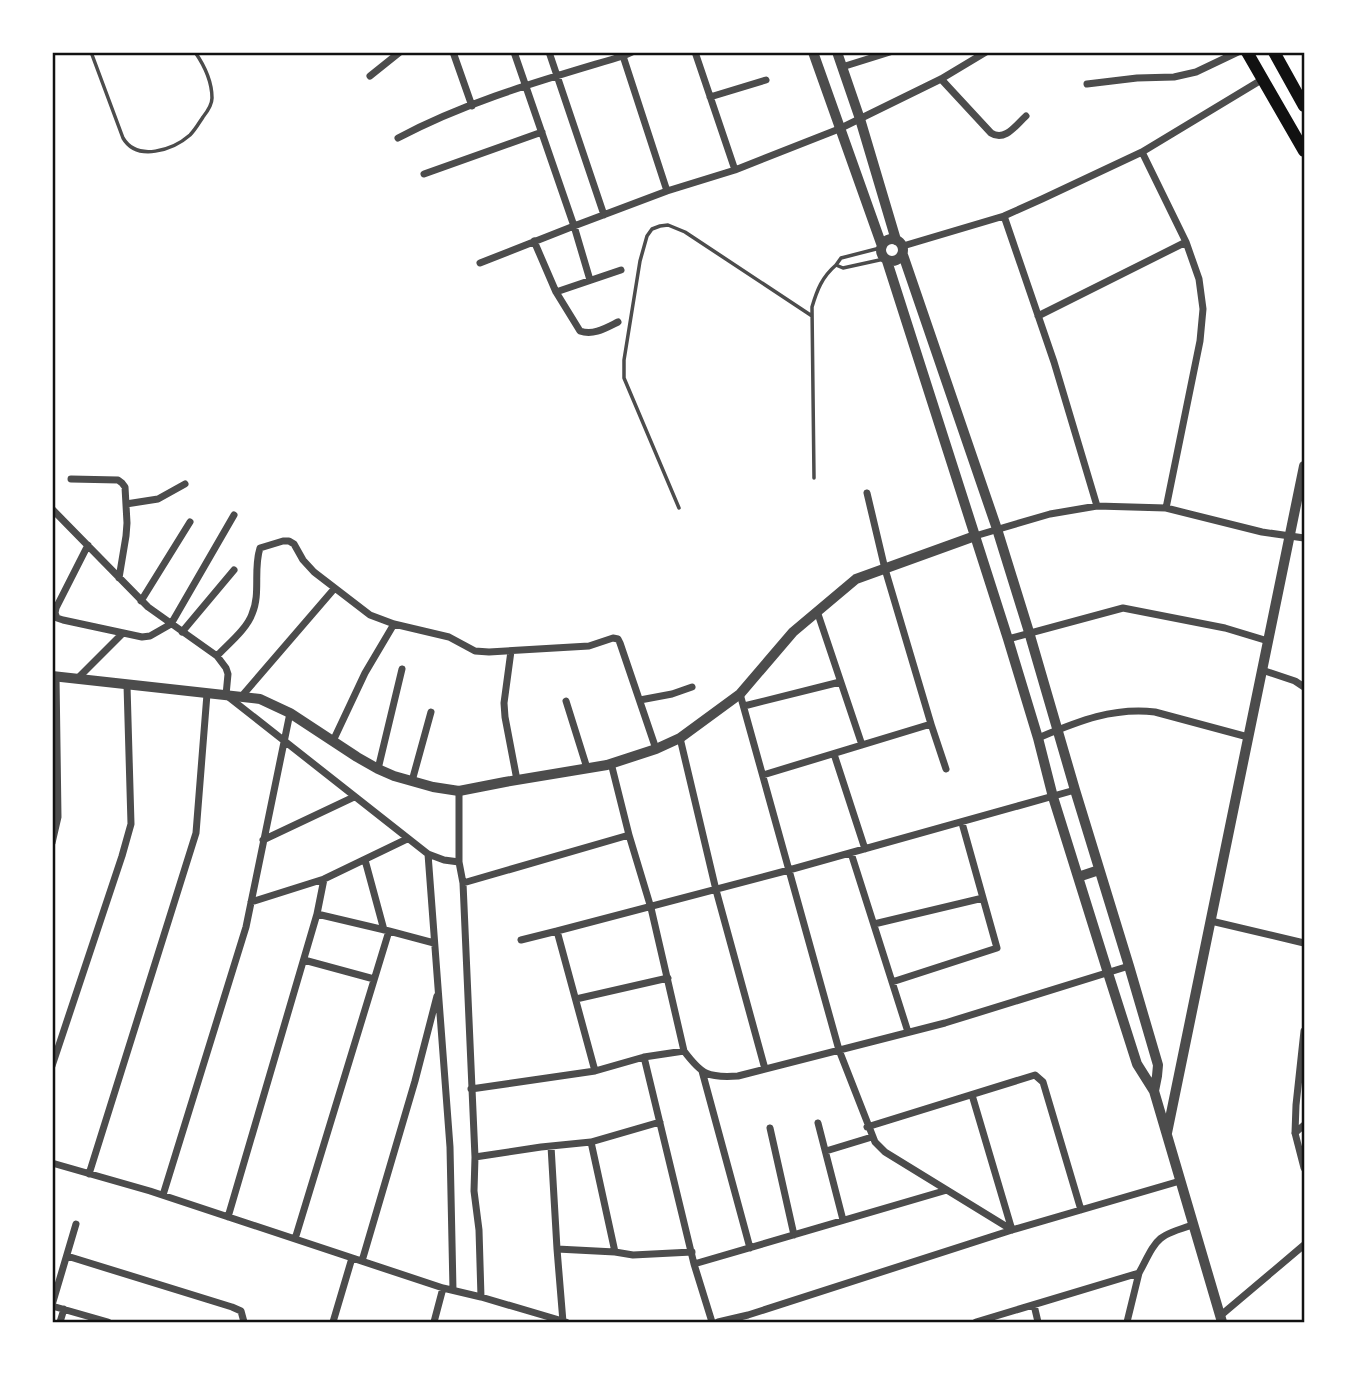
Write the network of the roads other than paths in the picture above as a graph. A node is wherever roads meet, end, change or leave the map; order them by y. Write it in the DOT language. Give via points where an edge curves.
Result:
graph roads {
  1 [pos="91,52"];
  2 [pos="195,52"];
  3 [pos="400,52"];
  4 [pos="453,52"];
  5 [pos="514,52"];
  6 [pos="549,52"];
  7 [pos="632,52"];
  8 [pos="695,52"];
  9 [pos="813,52"];
  10 [pos="836,52"];
  11 [pos="890,52"];
  12 [pos="986,52"];
  13 [pos="1238,52"];
  14 [pos="1247,52"];
  15 [pos="1273,52"];
  16 [pos="622,54"];
  17 [pos="842,67"];
  18 [pos="370,76"];
  19 [pos="557,76"];
  20 [pos="941,79"];
  21 [pos="1263,79"];
  22 [pos="766,80"];
  23 [pos="1087,84"];
  24 [pos="526,86"];
  25 [pos="710,97"];
  26 [pos="472,106"];
  27 [pos="1304,106"];
  28 [pos="1026,116"];
  29 [pos="860,119"];
  30 [pos="839,129"];
  31 [pos="542,132"];
  32 [pos="398,138"];
  33 [pos="1304,151"];
  34 [pos="1142,152"];
  35 [pos="735,170"];
  36 [pos="424,174"];
  37 [pos="667,191"];
  38 [pos="604,215"];
  39 [pos="1004,216"];
  40 [pos="575,226"];
  41 [pos="534,241"];
  42 [pos="1186,242"];
  43 [pos="901,247"];
  44 [pos="883,253"];
  45 [pos="480,263"];
  46 [pos="836,265"];
  47 [pos="621,270"];
  48 [pos="590,281"];
  49 [pos="556,292"];
  50 [pos="812,316"];
  51 [pos="1038,316"];
  52 [pos="618,322"];
  53 [pos="1304,466"];
  54 [pos="814,478"];
  55 [pos="72,479"];
  56 [pos="185,484"];
  57 [pos="867,493"];
  58 [pos="126,504"];
  59 [pos="1097,506"];
  60 [pos="679,508"];
  61 [pos="1166,508"];
  62 [pos="52,509"];
  63 [pos="234,515"];
  64 [pos="190,522"];
  65 [pos="997,529"];
  66 [pos="975,536"];
  67 [pos="1290,536"];
  68 [pos="1304,538"];
  69 [pos="88,545"];
  70 [pos="885,569"];
  71 [pos="234,570"];
  72 [pos="119,578"];
  73 [pos="334,589"];
  74 [pos="141,601"];
  75 [pos="817,611"];
  76 [pos="171,624"];
  77 [pos="394,624"];
  78 [pos="182,632"];
  79 [pos="1029,632"];
  80 [pos="122,634"];
  81 [pos="1008,639"];
  82 [pos="1268,640"];
  83 [pos="512,651"];
  84 [pos="217,656"];
  85 [pos="402,668"];
  86 [pos="1262,670"];
  87 [pos="54,676"];
  88 [pos="77,679"];
  89 [pos="840,682"];
  90 [pos="127,685"];
  91 [pos="692,687"];
  92 [pos="1304,687"];
  93 [pos="207,694"];
  94 [pos="740,694"];
  95 [pos="226,695"];
  96 [pos="241,696"];
  97 [pos="640,700"];
  98 [pos="566,701"];
  99 [pos="744,706"];
  100 [pos="431,712"];
  101 [pos="290,713"];
  102 [pos="931,724"];
  103 [pos="1058,730"];
  104 [pos="1248,737"];
  105 [pos="680,738"];
  106 [pos="1038,738"];
  107 [pos="333,741"];
  108 [pos="284,742"];
  109 [pos="862,745"];
  110 [pos="656,750"];
  111 [pos="834,754"];
  112 [pos="611,764"];
  113 [pos="587,768"];
  114 [pos="378,769"];
  115 [pos="946,769"];
  116 [pos="763,775"];
  117 [pos="517,780"];
  118 [pos="412,781"];
  119 [pos="1075,790"];
  120 [pos="459,792"];
  121 [pos="354,797"];
  122 [pos="1053,797"];
  123 [pos="962,823"];
  124 [pos="629,835"];
  125 [pos="407,839"];
  126 [pos="263,840"];
  127 [pos="52,844"];
  128 [pos="866,849"];
  129 [pos="851,853"];
  130 [pos="428,855"];
  131 [pos="365,860"];
  132 [pos="460,862"];
  133 [pos="789,870"];
  134 [pos="1099,870"];
  135 [pos="1078,877"];
  136 [pos="324,879"];
  137 [pos="463,883"];
  138 [pos="716,890"];
  139 [pos="983,898"];
  140 [pos="251,902"];
  141 [pos="651,908"];
  142 [pos="317,914"];
  143 [pos="1211,922"];
  144 [pos="874,925"];
  145 [pos="387,930"];
  146 [pos="557,931"];
  147 [pos="521,940"];
  148 [pos="434,943"];
  149 [pos="1304,943"];
  150 [pos="304,960"];
  151 [pos="1129,966"];
  152 [pos="1108,973"];
  153 [pos="668,978"];
  154 [pos="374,979"];
  155 [pos="892,982"];
  156 [pos="438,990"];
  157 [pos="576,999"];
  158 [pos="1304,1031"];
  159 [pos="908,1032"];
  160 [pos="839,1050"];
  161 [pos="684,1051"];
  162 [pos="644,1057"];
  163 [pos="52,1066"];
  164 [pos="765,1069"];
  165 [pos="595,1071"];
  166 [pos="702,1071"];
  167 [pos="471,1089"];
  168 [pos="1154,1091"];
  169 [pos="972,1095"];
  170 [pos="660,1122"];
  171 [pos="818,1123"];
  172 [pos="1304,1125"];
  173 [pos="867,1127"];
  174 [pos="770,1128"];
  175 [pos="1295,1133"];
  176 [pos="1166,1136"];
  177 [pos="872,1137"];
  178 [pos="591,1142"];
  179 [pos="551,1146"];
  180 [pos="825,1151"];
  181 [pos="475,1157"];
  182 [pos="52,1163"];
  183 [pos="1304,1168"];
  184 [pos="89,1174"];
  185 [pos="1180,1181"];
  186 [pos="947,1189"];
  187 [pos="163,1195"];
  188 [pos="1081,1210"];
  189 [pos="228,1217"];
  190 [pos="843,1220"];
  191 [pos="76,1224"];
  192 [pos="1193,1225"];
  193 [pos="1012,1230"];
  194 [pos="794,1235"];
  195 [pos="295,1239"];
  196 [pos="1304,1245"];
  197 [pos="750,1248"];
  198 [pos="557,1249"];
  199 [pos="615,1252"];
  200 [pos="692,1252"];
  201 [pos="67,1256"];
  202 [pos="352,1258"];
  203 [pos="362,1261"];
  204 [pos="694,1264"];
  205 [pos="1139,1273"];
  206 [pos="443,1288"];
  207 [pos="453,1290"];
  208 [pos="481,1297"];
  209 [pos="52,1305"];
  210 [pos="1034,1305"];
  211 [pos="64,1309"];
  212 [pos="749,1319"];
  213 [pos="1221,1319"];
  214 [pos="549,1320"];
  215 [pos="60,1322"];
  216 [pos="108,1322"];
  217 [pos="244,1322"];
  218 [pos="333,1322"];
  219 [pos="434,1322"];
  220 [pos="564,1322"];
  221 [pos="712,1322"];
  222 [pos="718,1322"];
  223 [pos="976,1322"];
  224 [pos="1038,1322"];
  225 [pos="1127,1322"];
  1 -- 2 [label="lane" via="127,146 146,152 179,143 192,134 208,109 212,99 207,71"];
  3 -- 18 [label="street"];
  4 -- 26 [label="street"];
  5 -- 24 [label="street"];
  6 -- 19 [label="street"];
  7 -- 16 [label="street"];
  8 -- 25 [label="street"];
  9 -- 30 [label="street"];
  10 -- 17 [label="street"];
  11 -- 17 [label="street"];
  12 -- 20 [label="street"];
  13 -- 23 [label="street" via="1185,75"];
  14 -- 21 [label="main road"];
  15 -- 27 [label="main road"];
  16 -- 19 [label="street"];
  16 -- 37 [label="street"];
  17 -- 29 [label="street"];
  19 -- 24 [label="street"];
  19 -- 38 [label="street"];
  20 -- 28 [label="street" via="996,136 1007,133"];
  20 -- 29 [label="street"];
  21 -- 33 [label="main road"];
  21 -- 34 [label="street"];
  22 -- 25 [label="street"];
  24 -- 26 [label="street"];
  24 -- 31 [label="street"];
  25 -- 35 [label="street"];
  26 -- 32 [label="street"];
  29 -- 30 [label="street"];
  29 -- 43 [label="street"];
  30 -- 35 [label="street"];
  30 -- 44 [label="street"];
  31 -- 36 [label="street"];
  31 -- 40 [label="street"];
  34 -- 39 [label="street"];
  34 -- 42 [label="street"];
  35 -- 37 [label="street"];
  37 -- 38 [label="street"];
  38 -- 40 [label="street"];
  39 -- 43 [label="street"];
  39 -- 51 [label="street"];
  40 -- 41 [label="street"];
  40 -- 48 [label="street"];
  41 -- 45 [label="street"];
  41 -- 49 [label="street"];
  42 -- 51 [label="street"];
  42 -- 61 [label="street" via="1199,279 1203,309"];
  43 -- 44 [label="street" via="888,240"];
  43 -- 44 [label="street" via="898,261"];
  43 -- 65 [label="street"];
  44 -- 46 [label="lane" via="843,268"];
  44 -- 46 [label="lane" via="841,258"];
  44 -- 66 [label="street"];
  46 -- 50 [label="lane" via="821,282"];
  47 -- 48 [label="street"];
  48 -- 49 [label="street"];
  49 -- 52 [label="street" via="586,334"];
  50 -- 54 [label="lane"];
  50 -- 60 [label="lane" via="685,232 668,225 652,229 647,236 624,378"];
  51 -- 59 [label="street"];
  53 -- 67 [label="street"];
  55 -- 58 [label="street" via="118,480 125,487"];
  56 -- 58 [label="street" via="158,499"];
  57 -- 70 [label="street"];
  58 -- 72 [label="street"];
  59 -- 61 [label="street"];
  59 -- 65 [label="street"];
  61 -- 67 [label="street"];
  62 -- 69 [label="street"];
  63 -- 76 [label="street"];
  64 -- 74 [label="street"];
  65 -- 66 [label="street"];
  65 -- 79 [label="street"];
  66 -- 70 [label="street"];
  66 -- 81 [label="street"];
  67 -- 68 [label="street"];
  67 -- 82 [label="street"];
  69 -- 72 [label="street"];
  69 -- 80 [label="street" via="55,613 63,620"];
  70 -- 75 [label="street" via="856,579"];
  70 -- 102 [label="street"];
  71 -- 78 [label="street"];
  72 -- 74 [label="street"];
  73 -- 77 [label="street" via="370,615"];
  73 -- 84 [label="street" via="289,541 260,548 253,612"];
  73 -- 96 [label="street"];
  74 -- 76 [label="street"];
  75 -- 89 [label="street"];
  75 -- 94 [label="street"];
  76 -- 78 [label="street"];
  76 -- 80 [label="street" via="150,636"];
  77 -- 83 [label="street" via="449,637 475,651"];
  77 -- 107 [label="street"];
  78 -- 84 [label="street"];
  79 -- 81 [label="street"];
  79 -- 82 [label="street" via="1123,608"];
  79 -- 103 [label="street"];
  80 -- 88 [label="street"];
  81 -- 106 [label="street"];
  82 -- 86 [label="street"];
  83 -- 97 [label="street" via="589,646 618,639"];
  83 -- 117 [label="street" via="504,703"];
  84 -- 95 [label="street" via="228,674"];
  85 -- 114 [label="street"];
  86 -- 92 [label="street"];
  86 -- 104 [label="street"];
  87 -- 88 [label="street"];
  87 -- 127 [label="street" via="58,817"];
  88 -- 90 [label="street"];
  89 -- 99 [label="street"];
  89 -- 109 [label="street"];
  90 -- 93 [label="street"];
  90 -- 163 [label="street" via="131,824"];
  91 -- 97 [label="street"];
  93 -- 95 [label="street"];
  93 -- 184 [label="street" via="196,833"];
  94 -- 99 [label="street"];
  94 -- 105 [label="street"];
  95 -- 96 [label="street"];
  95 -- 108 [label="street"];
  96 -- 101 [label="street"];
  97 -- 110 [label="street"];
  98 -- 113 [label="street"];
  99 -- 116 [label="street"];
  100 -- 118 [label="street"];
  101 -- 107 [label="street"];
  101 -- 108 [label="street"];
  102 -- 109 [label="street"];
  102 -- 115 [label="street"];
  103 -- 104 [label="street" via="1099,715 1139,710"];
  103 -- 106 [label="street"];
  103 -- 119 [label="street"];
  104 -- 143 [label="street"];
  105 -- 110 [label="street"];
  105 -- 138 [label="street"];
  106 -- 122 [label="street"];
  107 -- 114 [label="street"];
  108 -- 121 [label="street"];
  108 -- 126 [label="street"];
  109 -- 111 [label="street"];
  110 -- 112 [label="street"];
  111 -- 116 [label="street"];
  111 -- 128 [label="street"];
  112 -- 113 [label="street"];
  112 -- 124 [label="street"];
  113 -- 117 [label="street"];
  114 -- 118 [label="street"];
  116 -- 133 [label="street"];
  117 -- 120 [label="street"];
  118 -- 120 [label="street"];
  119 -- 122 [label="street"];
  119 -- 134 [label="street"];
  120 -- 132 [label="street"];
  121 -- 125 [label="street"];
  121 -- 126 [label="street"];
  122 -- 123 [label="street"];
  122 -- 135 [label="street"];
  123 -- 128 [label="street"];
  123 -- 139 [label="street"];
  124 -- 137 [label="street"];
  124 -- 141 [label="street"];
  125 -- 130 [label="street"];
  125 -- 131 [label="street"];
  126 -- 140 [label="street"];
  128 -- 129 [label="street"];
  129 -- 133 [label="street"];
  129 -- 144 [label="street"];
  130 -- 132 [label="street"];
  130 -- 148 [label="street"];
  131 -- 136 [label="street"];
  131 -- 145 [label="street"];
  132 -- 137 [label="street"];
  133 -- 138 [label="street"];
  133 -- 160 [label="street"];
  134 -- 135 [label="street"];
  134 -- 151 [label="street"];
  135 -- 152 [label="street"];
  136 -- 140 [label="street"];
  136 -- 142 [label="street"];
  137 -- 167 [label="street"];
  138 -- 141 [label="street"];
  138 -- 164 [label="street"];
  139 -- 144 [label="street"];
  139 -- 155 [label="street" via="997,948"];
  140 -- 187 [label="street"];
  141 -- 146 [label="street"];
  141 -- 153 [label="street"];
  142 -- 145 [label="street"];
  142 -- 150 [label="street"];
  143 -- 149 [label="street"];
  143 -- 176 [label="street"];
  144 -- 155 [label="street"];
  145 -- 148 [label="street"];
  145 -- 154 [label="street"];
  146 -- 147 [label="street"];
  146 -- 157 [label="street"];
  148 -- 156 [label="street"];
  150 -- 154 [label="street"];
  150 -- 189 [label="street"];
  151 -- 152 [label="street"];
  151 -- 168 [label="street" via="1158,1065"];
  152 -- 159 [label="street"];
  152 -- 168 [label="street" via="1138,1064"];
  153 -- 157 [label="street"];
  153 -- 161 [label="street"];
  154 -- 195 [label="street"];
  155 -- 159 [label="street"];
  156 -- 203 [label="street"];
  156 -- 207 [label="street" via="450,1147"];
  157 -- 165 [label="street"];
  158 -- 175 [label="street"];
  159 -- 160 [label="street"];
  160 -- 164 [label="street"];
  160 -- 173 [label="street"];
  161 -- 162 [label="street"];
  161 -- 166 [label="street"];
  162 -- 165 [label="street"];
  162 -- 170 [label="street"];
  164 -- 166 [label="street" via="718,1077"];
  165 -- 167 [label="street"];
  166 -- 197 [label="street"];
  167 -- 181 [label="street"];
  168 -- 176 [label="street"];
  169 -- 173 [label="street"];
  169 -- 188 [label="street" via="1030,1075 1039,1077"];
  169 -- 193 [label="street"];
  170 -- 178 [label="street"];
  170 -- 200 [label="street"];
  171 -- 180 [label="street"];
  172 -- 175 [label="street"];
  173 -- 177 [label="street"];
  174 -- 194 [label="street"];
  175 -- 183 [label="street"];
  176 -- 185 [label="street"];
  177 -- 180 [label="street"];
  177 -- 186 [label="street" via="886,1152"];
  178 -- 179 [label="street"];
  178 -- 199 [label="street"];
  179 -- 181 [label="street"];
  179 -- 198 [label="street"];
  180 -- 190 [label="street"];
  181 -- 208 [label="street"];
  182 -- 184 [label="street"];
  184 -- 187 [label="street"];
  185 -- 188 [label="street"];
  185 -- 192 [label="street"];
  186 -- 190 [label="street"];
  186 -- 193 [label="street"];
  187 -- 189 [label="street"];
  188 -- 193 [label="street"];
  189 -- 195 [label="street"];
  190 -- 194 [label="street"];
  191 -- 201 [label="street"];
  192 -- 205 [label="street" via="1156,1241"];
  192 -- 213 [label="street"];
  193 -- 212 [label="street"];
  194 -- 197 [label="street"];
  195 -- 202 [label="street"];
  196 -- 213 [label="street"];
  197 -- 204 [label="street"];
  198 -- 199 [label="street"];
  198 -- 220 [label="street"];
  199 -- 200 [label="street"];
  200 -- 204 [label="street"];
  201 -- 209 [label="street"];
  201 -- 217 [label="street" via="232,1307 241,1311"];
  202 -- 203 [label="street"];
  202 -- 218 [label="street"];
  203 -- 206 [label="street"];
  204 -- 221 [label="street"];
  205 -- 210 [label="street"];
  205 -- 225 [label="street"];
  206 -- 207 [label="street"];
  206 -- 219 [label="street"];
  207 -- 208 [label="street"];
  208 -- 214 [label="street"];
  209 -- 211 [label="street"];
  210 -- 223 [label="street"];
  210 -- 224 [label="street"];
  211 -- 215 [label="street"];
  211 -- 216 [label="street"];
  212 -- 222 [label="street"];
  214 -- 220 [label="street"];
}
